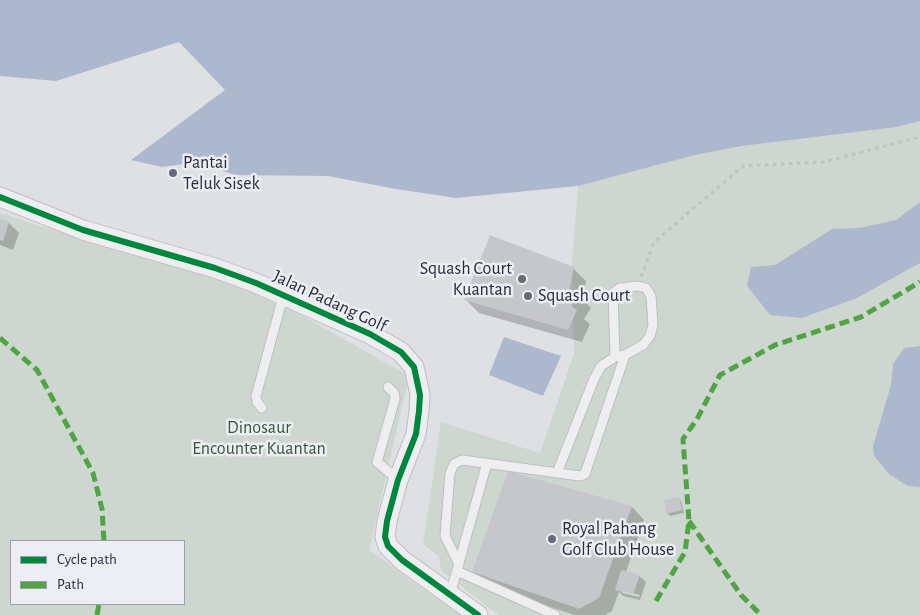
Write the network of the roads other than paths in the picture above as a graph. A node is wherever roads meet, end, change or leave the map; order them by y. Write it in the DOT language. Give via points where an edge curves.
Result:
graph roads {
  1 [pos="0,197"];
  2 [pos="283,296"];
  3 [pos="625,355"];
  4 [pos="615,357"];
  5 [pos="388,387"];
  6 [pos="262,408"];
  7 [pos="486,463"];
  8 [pos="557,472"];
  9 [pos="398,480"];
  10 [pos="458,567"];
  11 [pos="450,594"];
  12 [pos="478,615"];
  13 [pos="555,615"];
  1 -- 2 [label="street, Jalan Padang Golf" via="84,230 215,268"];
  2 -- 6 [label="lane" via="256,396"];
  2 -- 9 [label="street, Jalan Padang Golf" via="370,334 401,352 414,367 420,395 416,434"];
  3 -- 4 [label="lane"];
  3 -- 4 [label="lane" via="643,345 650,336 653,325 651,296 646,288 620,288 613,293"];
  3 -- 8 [label="lane" via="585,474"];
  4 -- 8 [label="lane" via="601,366 594,379"];
  5 -- 9 [label="lane" via="395,399 377,462"];
  7 -- 8 [label="lane"];
  7 -- 10 [label="lane"];
  7 -- 10 [label="lane" via="462,460 454,464 450,473 445,536"];
  9 -- 11 [label="street, Jalan Padang Golf" via="385,530 388,546"];
  10 -- 11 [label="lane"];
  10 -- 13 [label="lane"];
  11 -- 12 [label="street, Jalan Padang Golf"];
}
